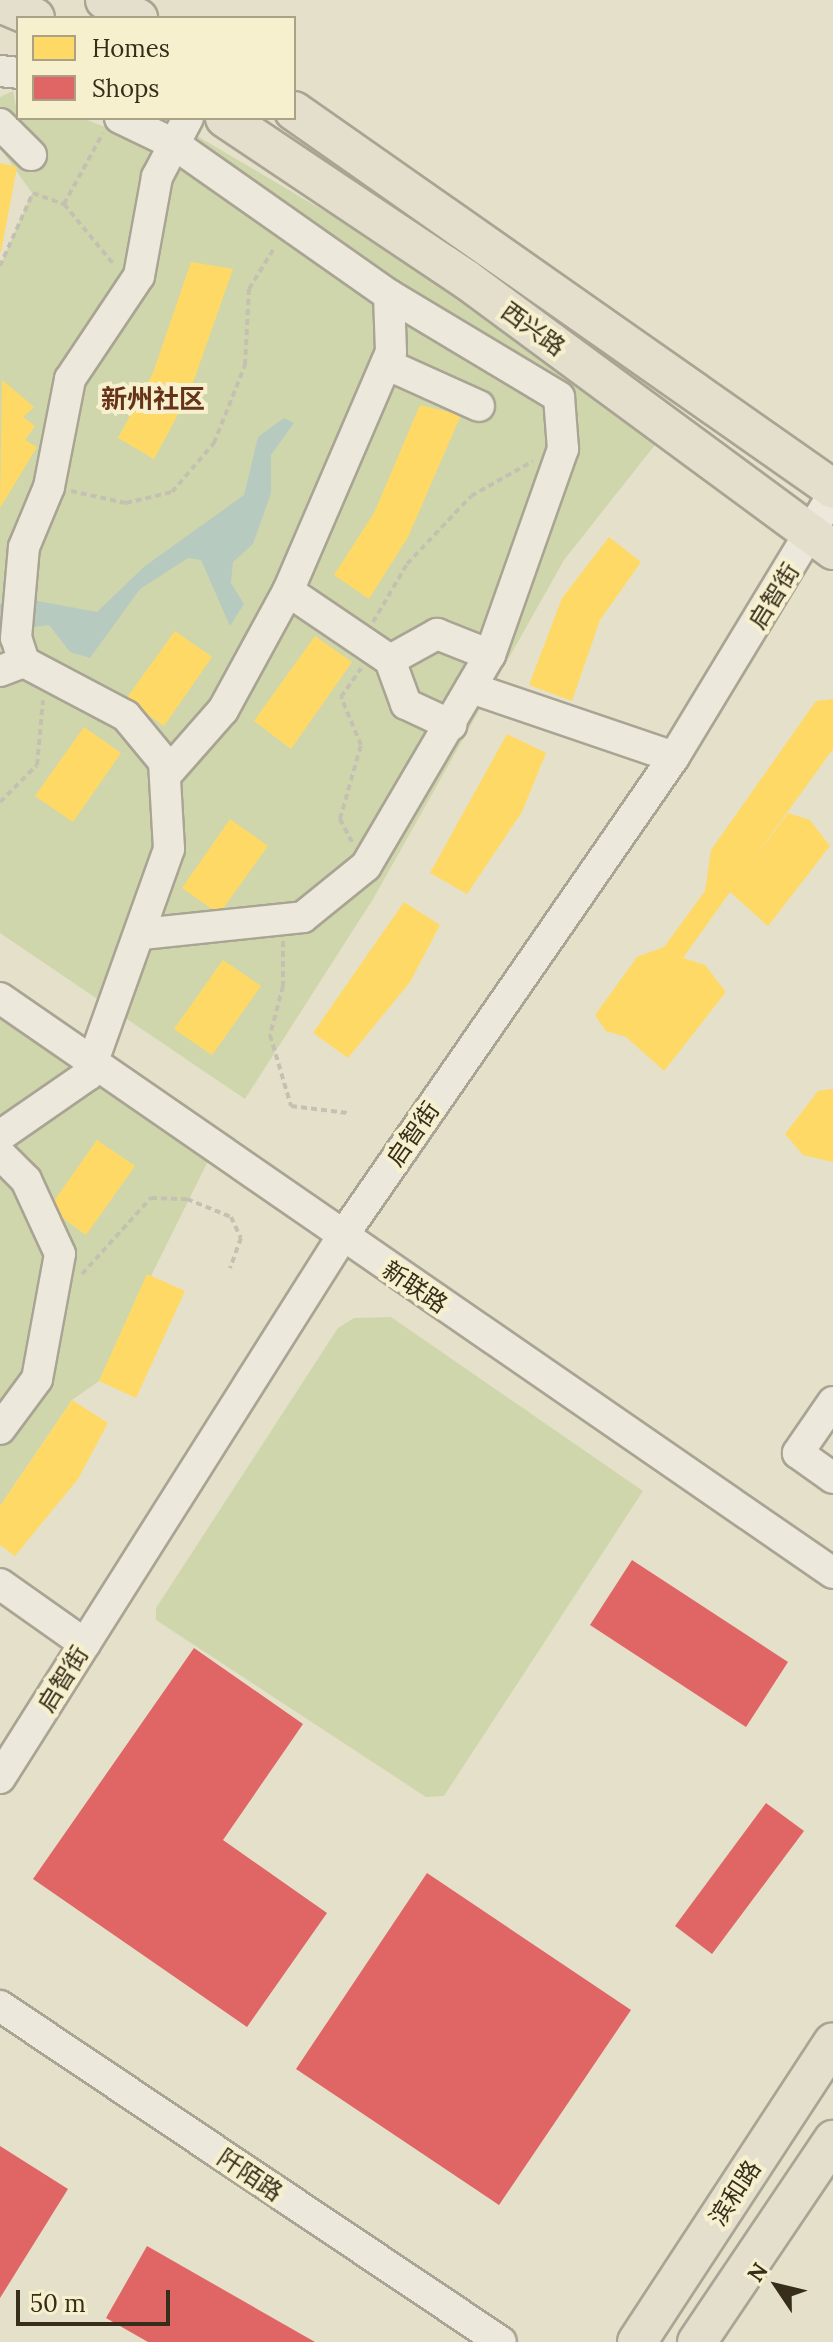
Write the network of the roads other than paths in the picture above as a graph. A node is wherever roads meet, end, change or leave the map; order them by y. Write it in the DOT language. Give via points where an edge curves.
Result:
graph roads {
  1 [pos="105,0"];
  2 [pos="0,3"];
  3 [pos="30,16"];
  4 [pos="134,16"];
  5 [pos="296,112"];
  6 [pos="129,120"];
  7 [pos="228,120"];
  8 [pos="0,124"];
  9 [pos="181,131"];
  10 [pos="31,155"];
  11 [pos="389,295"];
  12 [pos="386,364"];
  13 [pos="479,406"];
  14 [pos="833,492"];
  15 [pos="822,542"];
  16 [pos="288,591"];
  17 [pos="375,651"];
  18 [pos="490,655"];
  19 [pos="21,661"];
  20 [pos="471,688"];
  21 [pos="451,725"];
  22 [pos="674,757"];
  23 [pos="165,776"];
  24 [pos="142,934"];
  25 [pos="0,998"];
  26 [pos="95,1062"];
  27 [pos="0,1136"];
  28 [pos="0,1154"];
  29 [pos="342,1237"];
  30 [pos="833,1402"];
  31 [pos="0,1429"];
  32 [pos="833,1478"];
  33 [pos="833,1573"];
  34 [pos="0,1584"];
  35 [pos="85,1644"];
  36 [pos="0,1778"];
  37 [pos="0,2006"];
  38 [pos="833,2043"];
  39 [pos="833,2140"];
  40 [pos="501,2342"];
  41 [pos="637,2342"];
  42 [pos="697,2342"];
  1 -- 4 [label="main road"];
  2 -- 3 [label="main road"];
  5 -- 14 [label="main road, 西兴路"];
  6 -- 9 [label="street"];
  7 -- 15 [label="main road, 西兴路" via="467,280"];
  8 -- 10 [label="street"];
  9 -- 11 [label="street"];
  9 -- 19 [label="street" via="157,177 132,286 70,379 49,487 24,547 18,590"];
  11 -- 12 [label="street"];
  11 -- 18 [label="street" via="559,397 563,449"];
  12 -- 13 [label="street"];
  12 -- 16 [label="street"];
  14 -- 15 [label="street, 启智街"];
  15 -- 22 [label="street, 启智街"];
  16 -- 17 [label="street"];
  16 -- 23 [label="street" via="223,710"];
  17 -- 18 [label="street" via="437,634"];
  17 -- 21 [label="street" via="406,704"];
  18 -- 20 [label="street"];
  19 -- 23 [label="street" via="126,716 164,762"];
  20 -- 21 [label="street"];
  20 -- 22 [label="street"];
  21 -- 24 [label="street" via="366,866 303,917"];
  22 -- 29 [label="street, 启智街"];
  23 -- 24 [label="street" via="169,849"];
  24 -- 26 [label="street"];
  25 -- 26 [label="street, 新联路"];
  26 -- 27 [label="street" via="88,1075"];
  26 -- 29 [label="street, 新联路"];
  28 -- 31 [label="street" via="26,1180 60,1254 37,1379"];
  29 -- 33 [label="street, 新联路"];
  29 -- 35 [label="street, 启智街"];
  30 -- 32 [label="street" via="798,1453"];
  34 -- 35 [label="street"];
  35 -- 36 [label="street, 启智街"];
  37 -- 40 [label="street, 阡陌路"];
  38 -- 41 [label="main road, 滨和路"];
  39 -- 42 [label="main road"];
}
